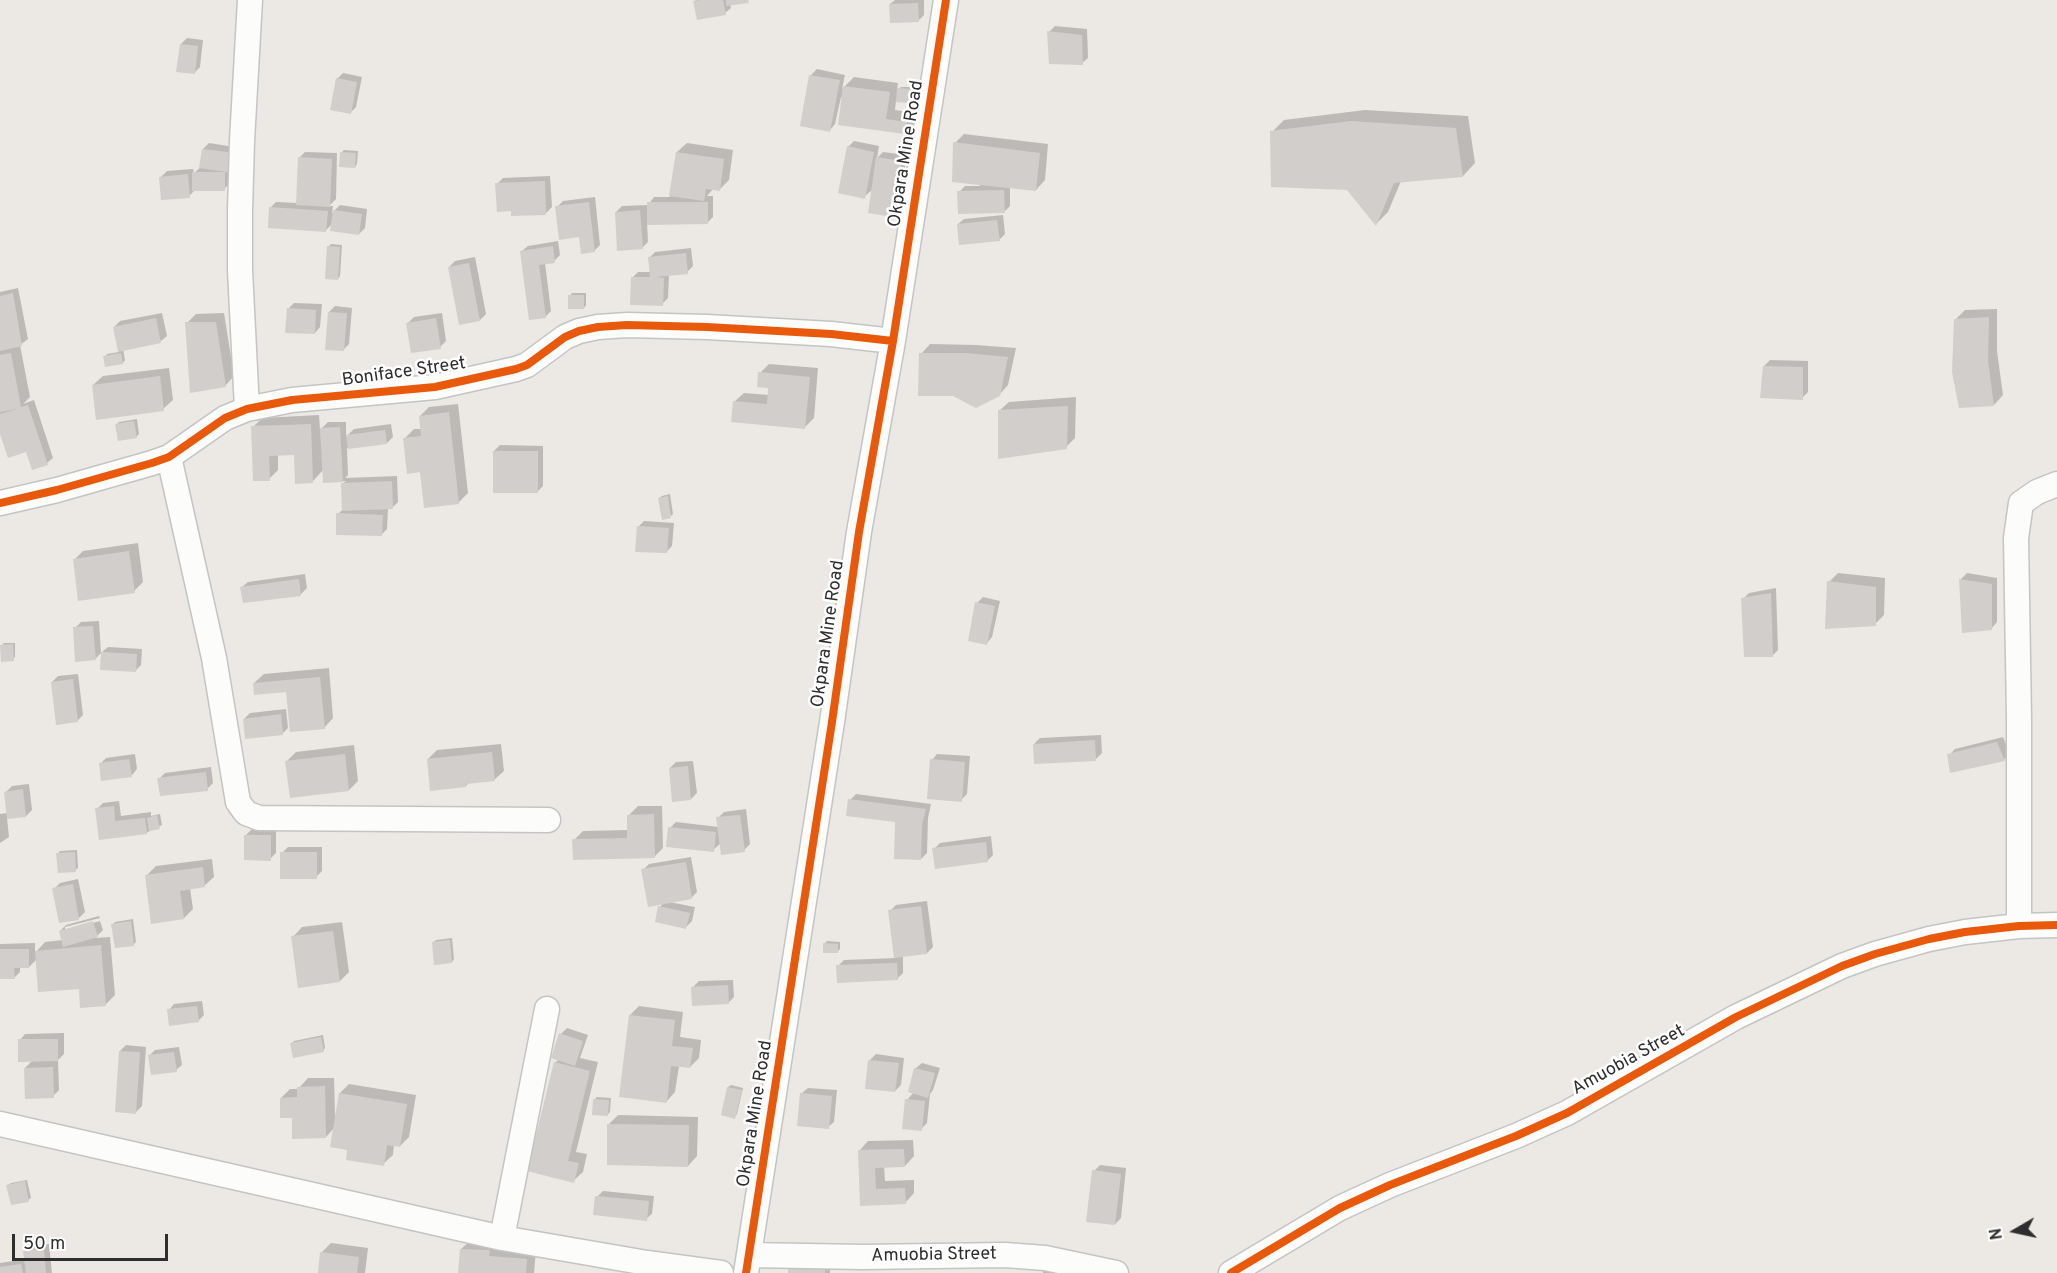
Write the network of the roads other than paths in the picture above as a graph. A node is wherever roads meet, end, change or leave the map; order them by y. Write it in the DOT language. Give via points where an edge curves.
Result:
graph roads {
  1 [pos="250,0"];
  2 [pos="946,0"];
  3 [pos="893,341"];
  4 [pos="247,409"];
  5 [pos="169,457"];
  6 [pos="2057,484"];
  7 [pos="0,503"];
  8 [pos="548,820"];
  9 [pos="2057,925"];
  10 [pos="2019,926"];
  11 [pos="547,1009"];
  12 [pos="0,1124"];
  13 [pos="502,1238"];
  14 [pos="748,1264"];
  15 [pos="721,1273"];
  16 [pos="1116,1273"];
  17 [pos="1231,1273"];
  1 -- 4 [label="street" via="240,250"];
  2 -- 3 [label="street, Okpara Mine Road"];
  3 -- 4 [label="street, Boniface Street" via="706,327 598,327 565,337 516,369 435,387 291,400"];
  3 -- 14 [label="street, Okpara Mine Road" via="859,532"];
  4 -- 5 [label="street, Boniface Street" via="225,418"];
  5 -- 7 [label="street, Boniface Street"];
  5 -- 8 [label="street" via="214,658 238,802 246,813 259,818"];
  6 -- 10 [label="street" via="2021,503 2017,528"];
  9 -- 10 [label="street, Amuobia Street"];
  10 -- 17 [label="street, Amuobia Street" via="1904,945 1813,978 1567,1113 1340,1208"];
  11 -- 13 [label="street"];
  12 -- 13 [label="street"];
  13 -- 15 [label="street"];
  14 -- 16 [label="street, Amuobia Street" via="799,1257 1005,1255 1045,1258"];
}
